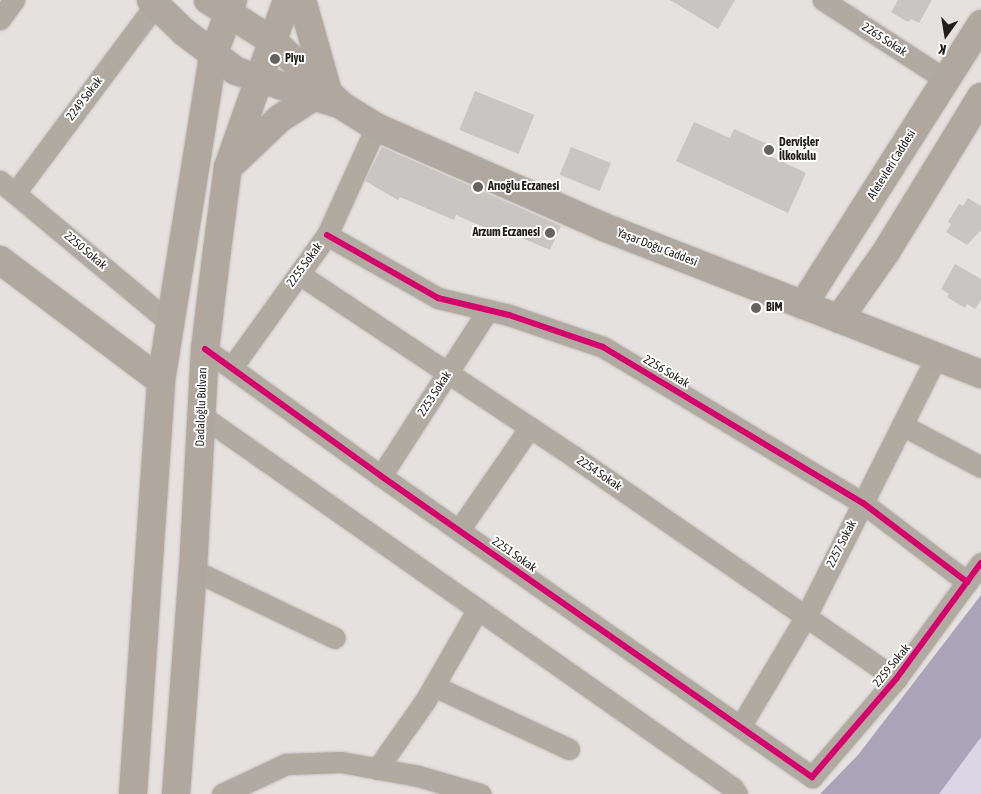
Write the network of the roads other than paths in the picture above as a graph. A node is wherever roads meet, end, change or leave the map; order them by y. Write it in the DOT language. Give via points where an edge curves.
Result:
graph roads {
  1 [pos="14,0"];
  2 [pos="287,0"];
  3 [pos="302,0"];
  4 [pos="823,0"];
  5 [pos="153,3"];
  6 [pos="223,4"];
  7 [pos="0,19"];
  8 [pos="981,24"];
  9 [pos="274,42"];
  10 [pos="213,56"];
  11 [pos="946,80"];
  12 [pos="260,81"];
  13 [pos="328,98"];
  14 [pos="978,109"];
  15 [pos="376,127"];
  16 [pos="228,167"];
  17 [pos="8,187"];
  18 [pos="327,235"];
  19 [pos="0,260"];
  20 [pos="299,274"];
  21 [pos="803,305"];
  22 [pos="488,310"];
  23 [pos="839,319"];
  24 [pos="169,322"];
  25 [pos="205,349"];
  26 [pos="936,357"];
  27 [pos="232,367"];
  28 [pos="449,374"];
  29 [pos="981,374"];
  30 [pos="161,381"];
  31 [pos="202,416"];
  32 [pos="902,425"];
  33 [pos="530,428"];
  34 [pos="981,467"];
  35 [pos="381,476"];
  36 [pos="863,503"];
  37 [pos="459,530"];
  38 [pos="981,562"];
  39 [pos="193,570"];
  40 [pos="968,582"];
  41 [pos="478,609"];
  42 [pos="806,616"];
  43 [pos="335,638"];
  44 [pos="896,679"];
  45 [pos="434,686"];
  46 [pos="740,727"];
  47 [pos="569,749"];
  48 [pos="377,769"];
  49 [pos="812,777"];
  50 [pos="133,794"];
  51 [pos="176,794"];
  52 [pos="222,794"];
  53 [pos="480,794"];
  54 [pos="737,794"];
  1 -- 7 [label="street"];
  2 -- 9 [label="main road, Dadaloğlu Bulvarı"];
  3 -- 13 [label="main road"];
  4 -- 11 [label="street, 2265 Sokak"];
  5 -- 10 [label="main road"];
  5 -- 17 [label="street, 2249 Sokak"];
  6 -- 9 [label="main road"];
  6 -- 10 [label="main road"];
  8 -- 11 [label="main road, Afetevleri Caddesi"];
  9 -- 12 [label="main road, Dadaloğlu Bulvarı"];
  9 -- 13 [label="main road"];
  10 -- 12 [label="main road"];
  10 -- 24 [label="main road"];
  11 -- 21 [label="main road, Afetevleri Caddesi"];
  12 -- 13 [label="main road"];
  12 -- 16 [label="main road, Dadaloğlu Bulvarı"];
  13 -- 15 [label="main road, Yaşar Doğu Caddesi"];
  13 -- 16 [label="main road" via="279,119"];
  14 -- 23 [label="main road"];
  15 -- 18 [label="street, 2255 Sokak"];
  15 -- 21 [label="main road, Yaşar Doğu Caddesi" via="601,226"];
  16 -- 25 [label="main road, Dadaloğlu Bulvarı"];
  17 -- 24 [label="street, 2250 Sokak"];
  18 -- 20 [label="street, 2255 Sokak"];
  18 -- 22 [label="street, 2256 Sokak" via="438,298"];
  19 -- 30 [label="main road"];
  20 -- 27 [label="street, 2255 Sokak"];
  20 -- 28 [label="street, 2254 Sokak"];
  21 -- 23 [label="main road, Yaşar Doğu Caddesi"];
  22 -- 28 [label="street, 2253 Sokak"];
  22 -- 36 [label="street, 2256 Sokak" via="603,347"];
  23 -- 26 [label="main road, Yaşar Doğu Caddesi"];
  24 -- 30 [label="main road"];
  25 -- 27 [label="street, 2251 Sokak"];
  25 -- 31 [label="main road, Dadaloğlu Bulvarı"];
  26 -- 29 [label="main road, Yaşar Doğu Caddesi"];
  26 -- 32 [label="street, 2257 Sokak"];
  27 -- 35 [label="street, 2251 Sokak"];
  28 -- 33 [label="street, 2254 Sokak"];
  28 -- 35 [label="street, 2253 Sokak"];
  30 -- 50 [label="main road"];
  31 -- 39 [label="main road, Dadaloğlu Bulvarı"];
  31 -- 41 [label="street"];
  32 -- 34 [label="street"];
  32 -- 36 [label="street, 2257 Sokak"];
  33 -- 37 [label="street"];
  33 -- 42 [label="street, 2254 Sokak"];
  35 -- 37 [label="street, 2251 Sokak"];
  36 -- 40 [label="street, 2256 Sokak"];
  36 -- 42 [label="street, 2257 Sokak"];
  37 -- 46 [label="street, 2251 Sokak"];
  38 -- 40 [label="street, 2259 Sokak"];
  39 -- 43 [label="street"];
  39 -- 51 [label="main road, Dadaloğlu Bulvarı"];
  40 -- 44 [label="street, 2259 Sokak"];
  41 -- 45 [label="street"];
  41 -- 54 [label="street" via="733,788"];
  42 -- 44 [label="street, 2254 Sokak"];
  42 -- 46 [label="street, 2257 Sokak"];
  44 -- 49 [label="street, 2259 Sokak"];
  45 -- 47 [label="street"];
  45 -- 48 [label="street"];
  46 -- 49 [label="street, 2251 Sokak"];
  48 -- 52 [label="street" via="341,762 286,764"];
  48 -- 53 [label="street" via="418,776"];
}
